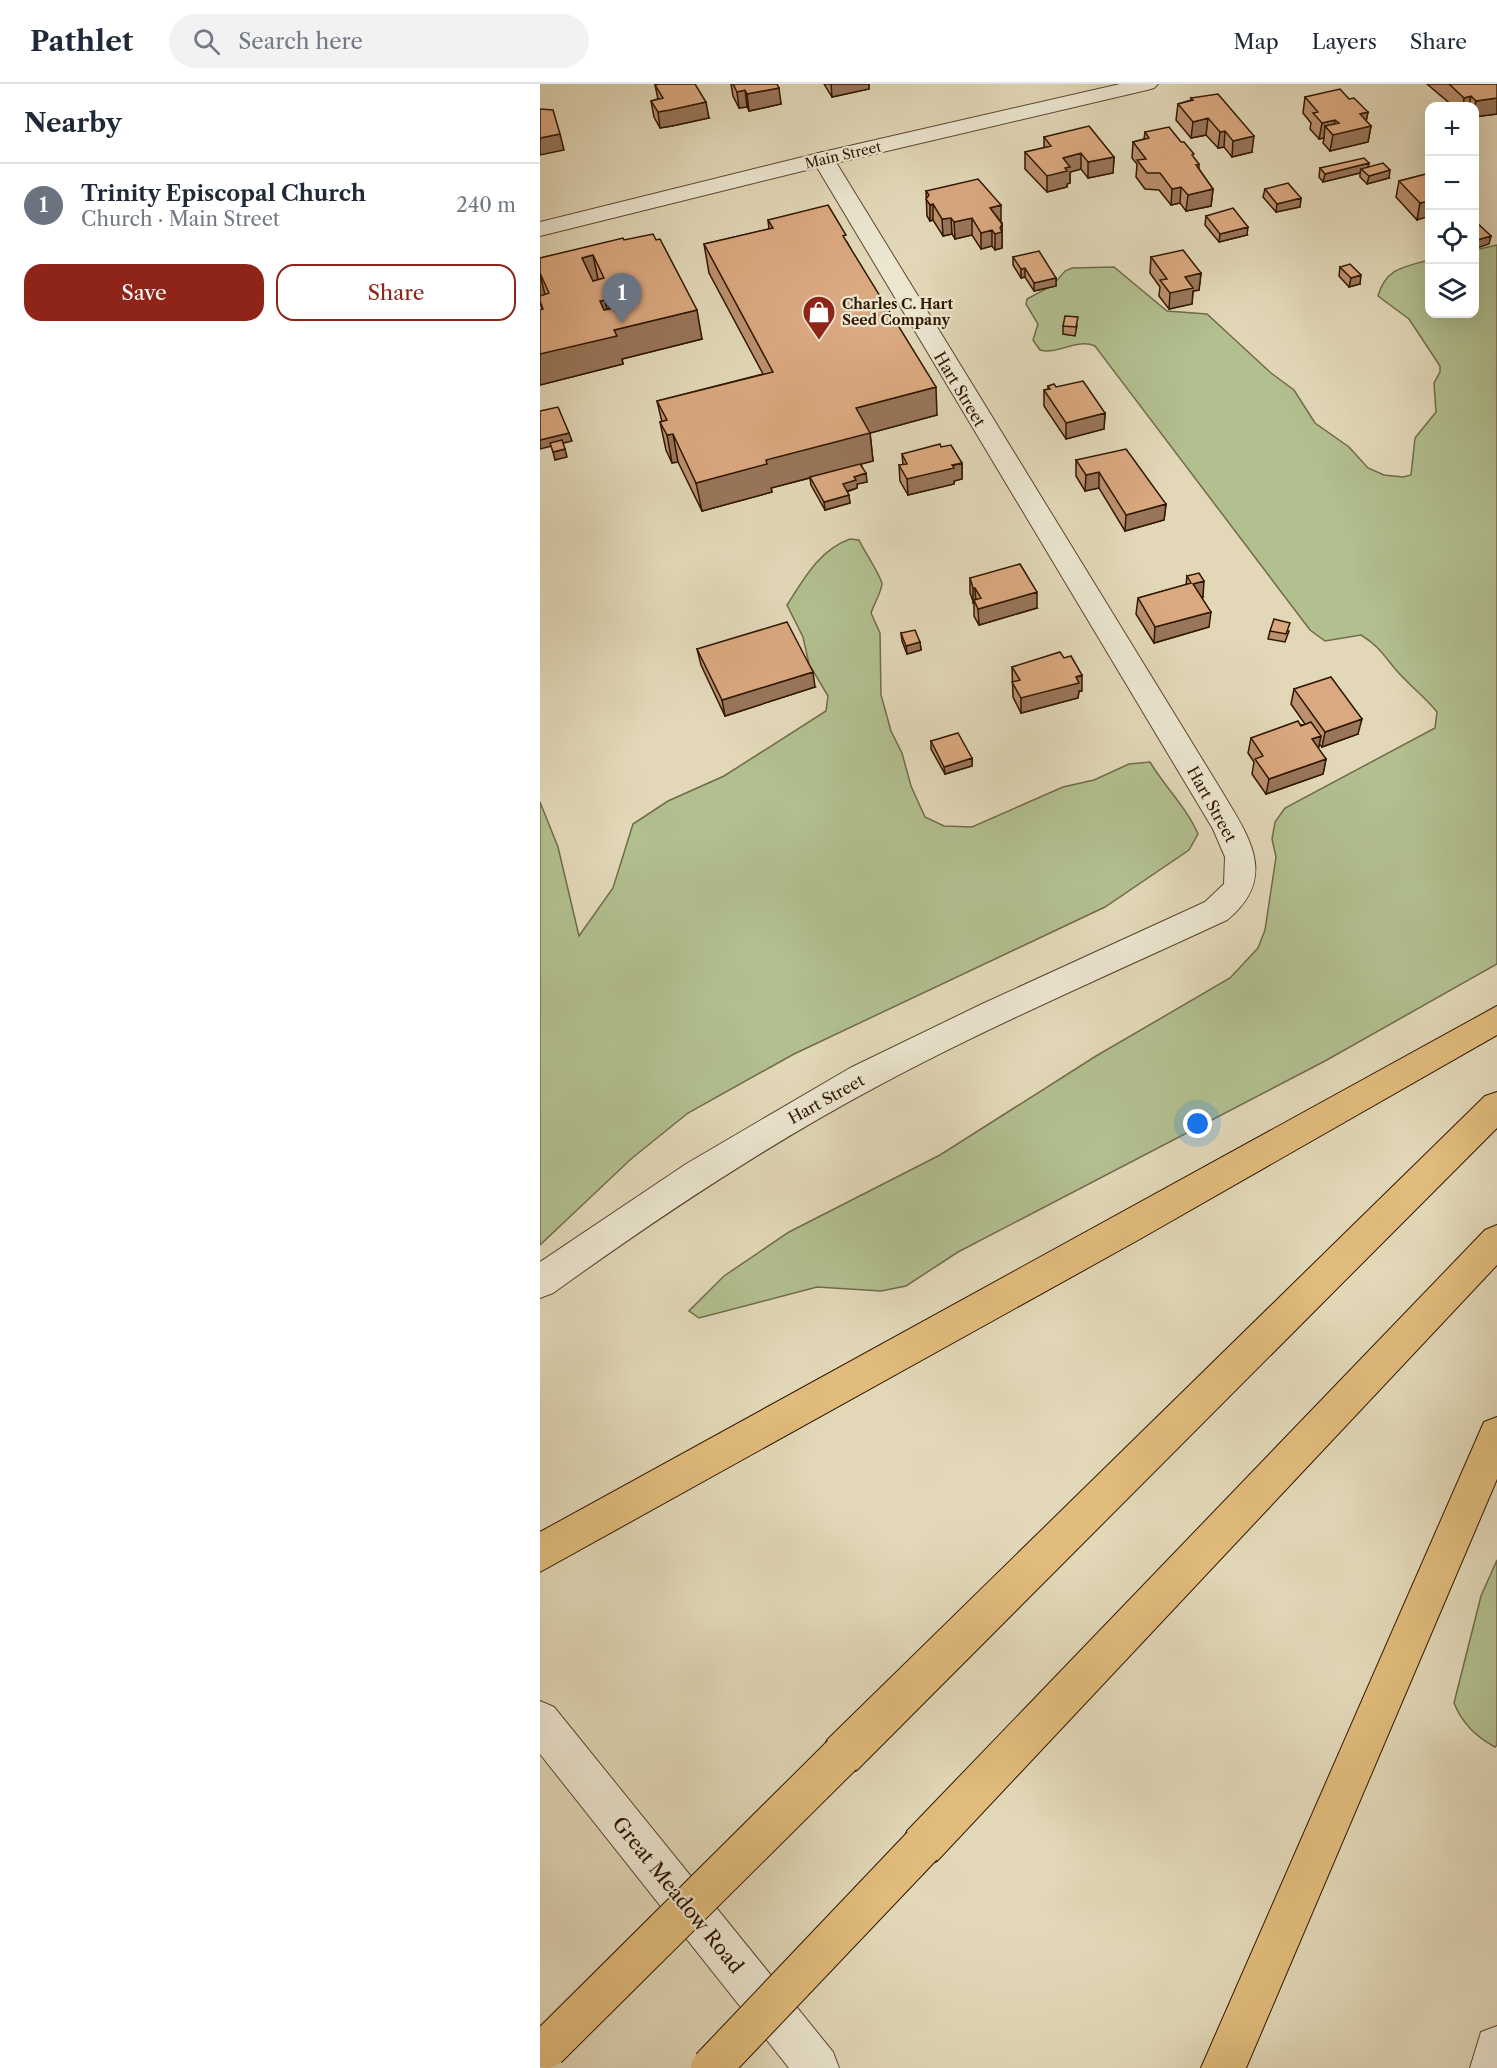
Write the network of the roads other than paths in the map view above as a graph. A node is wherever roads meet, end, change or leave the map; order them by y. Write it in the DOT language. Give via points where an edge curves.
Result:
graph roads {
  1 [pos="1147,84"];
  2 [pos="823,159"];
  3 [pos="540,229"];
  4 [pos="1497,1019"];
  5 [pos="1497,1106"];
  6 [pos="1497,1241"];
  7 [pos="540,1282"];
  8 [pos="1497,1435"];
  9 [pos="540,1553"];
  10 [pos="540,1721"];
  11 [pos="1497,2048"];
  12 [pos="544,2052"];
  13 [pos="711,2068"];
  14 [pos="817,2068"];
  15 [pos="1223,2068"];
  16 [pos="1492,2068"];
  1 -- 2 [label="street, Main Street"];
  2 -- 3 [label="street, Main Street"];
  2 -- 7 [label="street, Hart Street" via="1211,798 1237,848 1240,887 1216,911 943,1037 784,1121"];
  4 -- 9 [label="highway"];
  5 -- 12 [label="highway, bridge"];
  6 -- 13 [label="highway, bridge"];
  8 -- 15 [label="highway"];
  10 -- 14 [label="street, Great Meadow Road"];
  11 -- 16 [label="street"];
}
